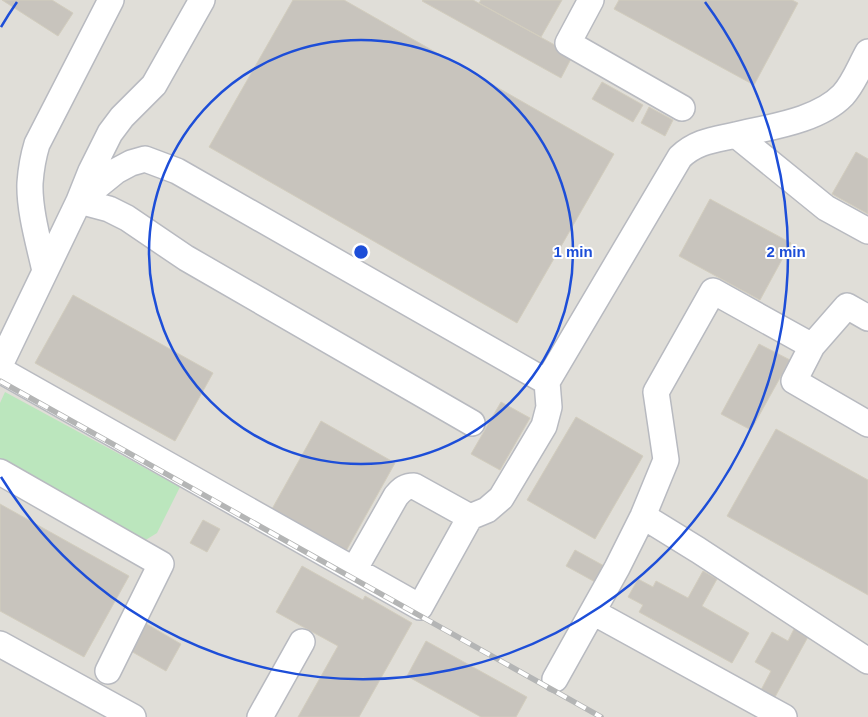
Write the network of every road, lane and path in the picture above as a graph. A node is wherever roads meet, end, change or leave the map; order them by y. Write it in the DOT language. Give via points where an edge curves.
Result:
graph roads {
  1 [pos="111,0"];
  2 [pos="202,0"];
  3 [pos="591,0"];
  4 [pos="868,52"];
  5 [pos="682,108"];
  6 [pos="736,135"];
  7 [pos="79,201"];
  8 [pos="868,231"];
  9 [pos="45,271"];
  10 [pos="868,318"];
  11 [pos="812,346"];
  12 [pos="0,364"];
  13 [pos="0,370"];
  14 [pos="547,382"];
  15 [pos="472,423"];
  16 [pos="868,424"];
  17 [pos="0,472"];
  18 [pos="643,516"];
  19 [pos="470,517"];
  20 [pos="354,570"];
  21 [pos="593,612"];
  22 [pos="302,642"];
  23 [pos="0,644"];
  24 [pos="868,661"];
  25 [pos="108,671"];
  26 [pos="555,679"];
  27 [pos="134,717"];
  28 [pos="260,717"];
  29 [pos="784,717"];
  1 -- 9 [label="lane" via="37,144 32,164 30,185"];
  2 -- 7 [label="lane" via="154,85 110,133"];
  3 -- 5 [label="lane" via="568,42"];
  4 -- 6 [label="lane" via="852,81 831,104 793,122"];
  6 -- 8 [label="lane" via="826,208"];
  6 -- 14 [label="lane" via="702,142 680,157"];
  7 -- 9 [label="lane"];
  7 -- 14 [label="lane" via="131,163 145,159 177,171"];
  7 -- 15 [label="lane" via="127,218 186,258"];
  9 -- 12 [label="lane"];
  10 -- 11 [label="lane" via="847,306"];
  11 -- 16 [label="lane" via="794,381"];
  11 -- 18 [label="lane" via="713,291 656,392 666,460"];
  13 -- 20 [label="lane"];
  14 -- 19 [label="lane" via="549,407 544,426 501,498 488,510"];
  17 -- 25 [label="lane" via="161,564"];
  18 -- 21 [label="lane"];
  18 -- 24 [label="lane"];
  19 -- 20 [label="lane" via="414,486 402,489"];
  19 -- 20 [label="lane" via="420,607"];
  21 -- 26 [label="lane"];
  21 -- 29 [label="lane"];
  22 -- 28 [label="lane"];
  23 -- 27 [label="lane"];
}
